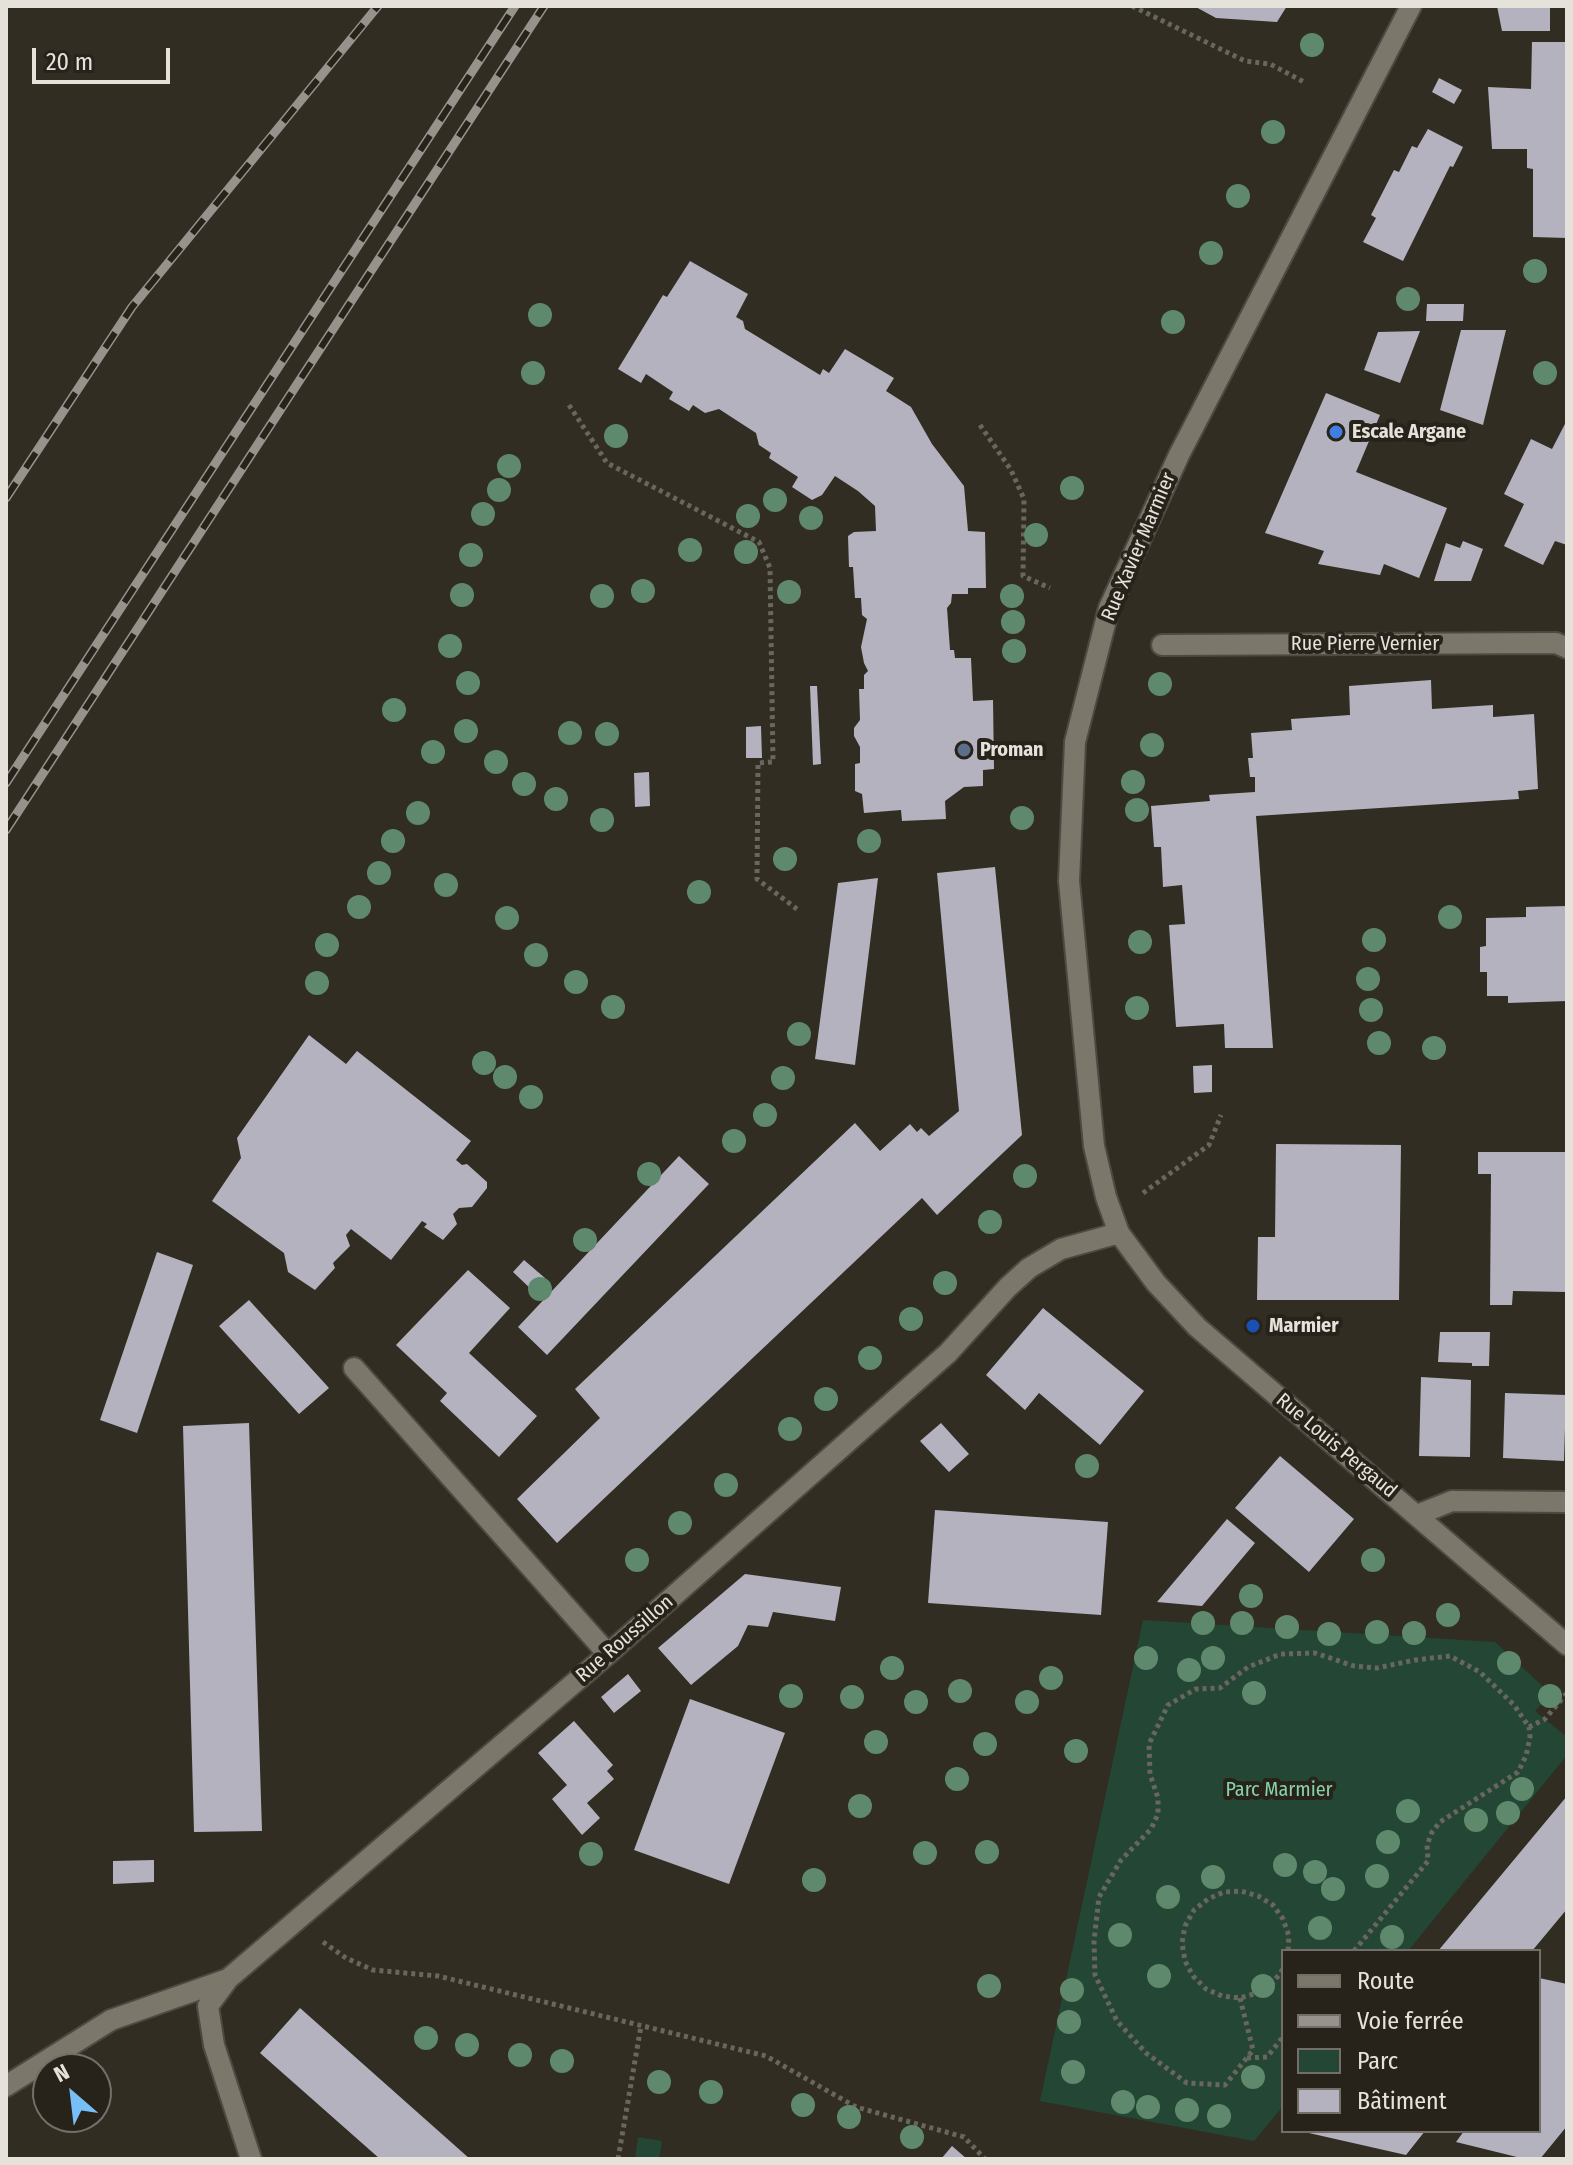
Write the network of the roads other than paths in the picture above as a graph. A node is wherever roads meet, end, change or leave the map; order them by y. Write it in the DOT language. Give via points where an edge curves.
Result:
graph roads {
  1 [pos="1411,6"];
  2 [pos="1162,645"];
  3 [pos="1567,648"];
  4 [pos="1119,1233"];
  5 [pos="354,1368"];
  6 [pos="1567,1502"];
  7 [pos="1417,1515"];
  8 [pos="1567,1645"];
  9 [pos="608,1654"];
  10 [pos="228,1979"];
  11 [pos="111,2020"];
  12 [pos="6,2079"];
  13 [pos="6,2086"];
  14 [pos="251,2159"];
  1 -- 4 [label="street, Rue Xavier Marmier" via="1179,455 1109,608 1075,742 1069,881 1094,1146"];
  2 -- 3 [label="street, Rue Pierre Vernier" via="1556,643"];
  4 -- 7 [label="street, Rue Louis Pergaud" via="1197,1327"];
  4 -- 9 [label="street, Rue Roussillon" via="1061,1249 1029,1268 948,1353"];
  5 -- 9 [label="street"];
  6 -- 7 [label="street" via="1452,1501"];
  7 -- 8 [label="street, Rue Louis Pergaud"];
  9 -- 10 [label="street, Rue Roussillon"];
  10 -- 11 [label="street, Rue Roussillon"];
  10 -- 14 [label="street" via="208,2006 214,2045"];
  11 -- 12 [label="street"];
  11 -- 13 [label="street"];
}
